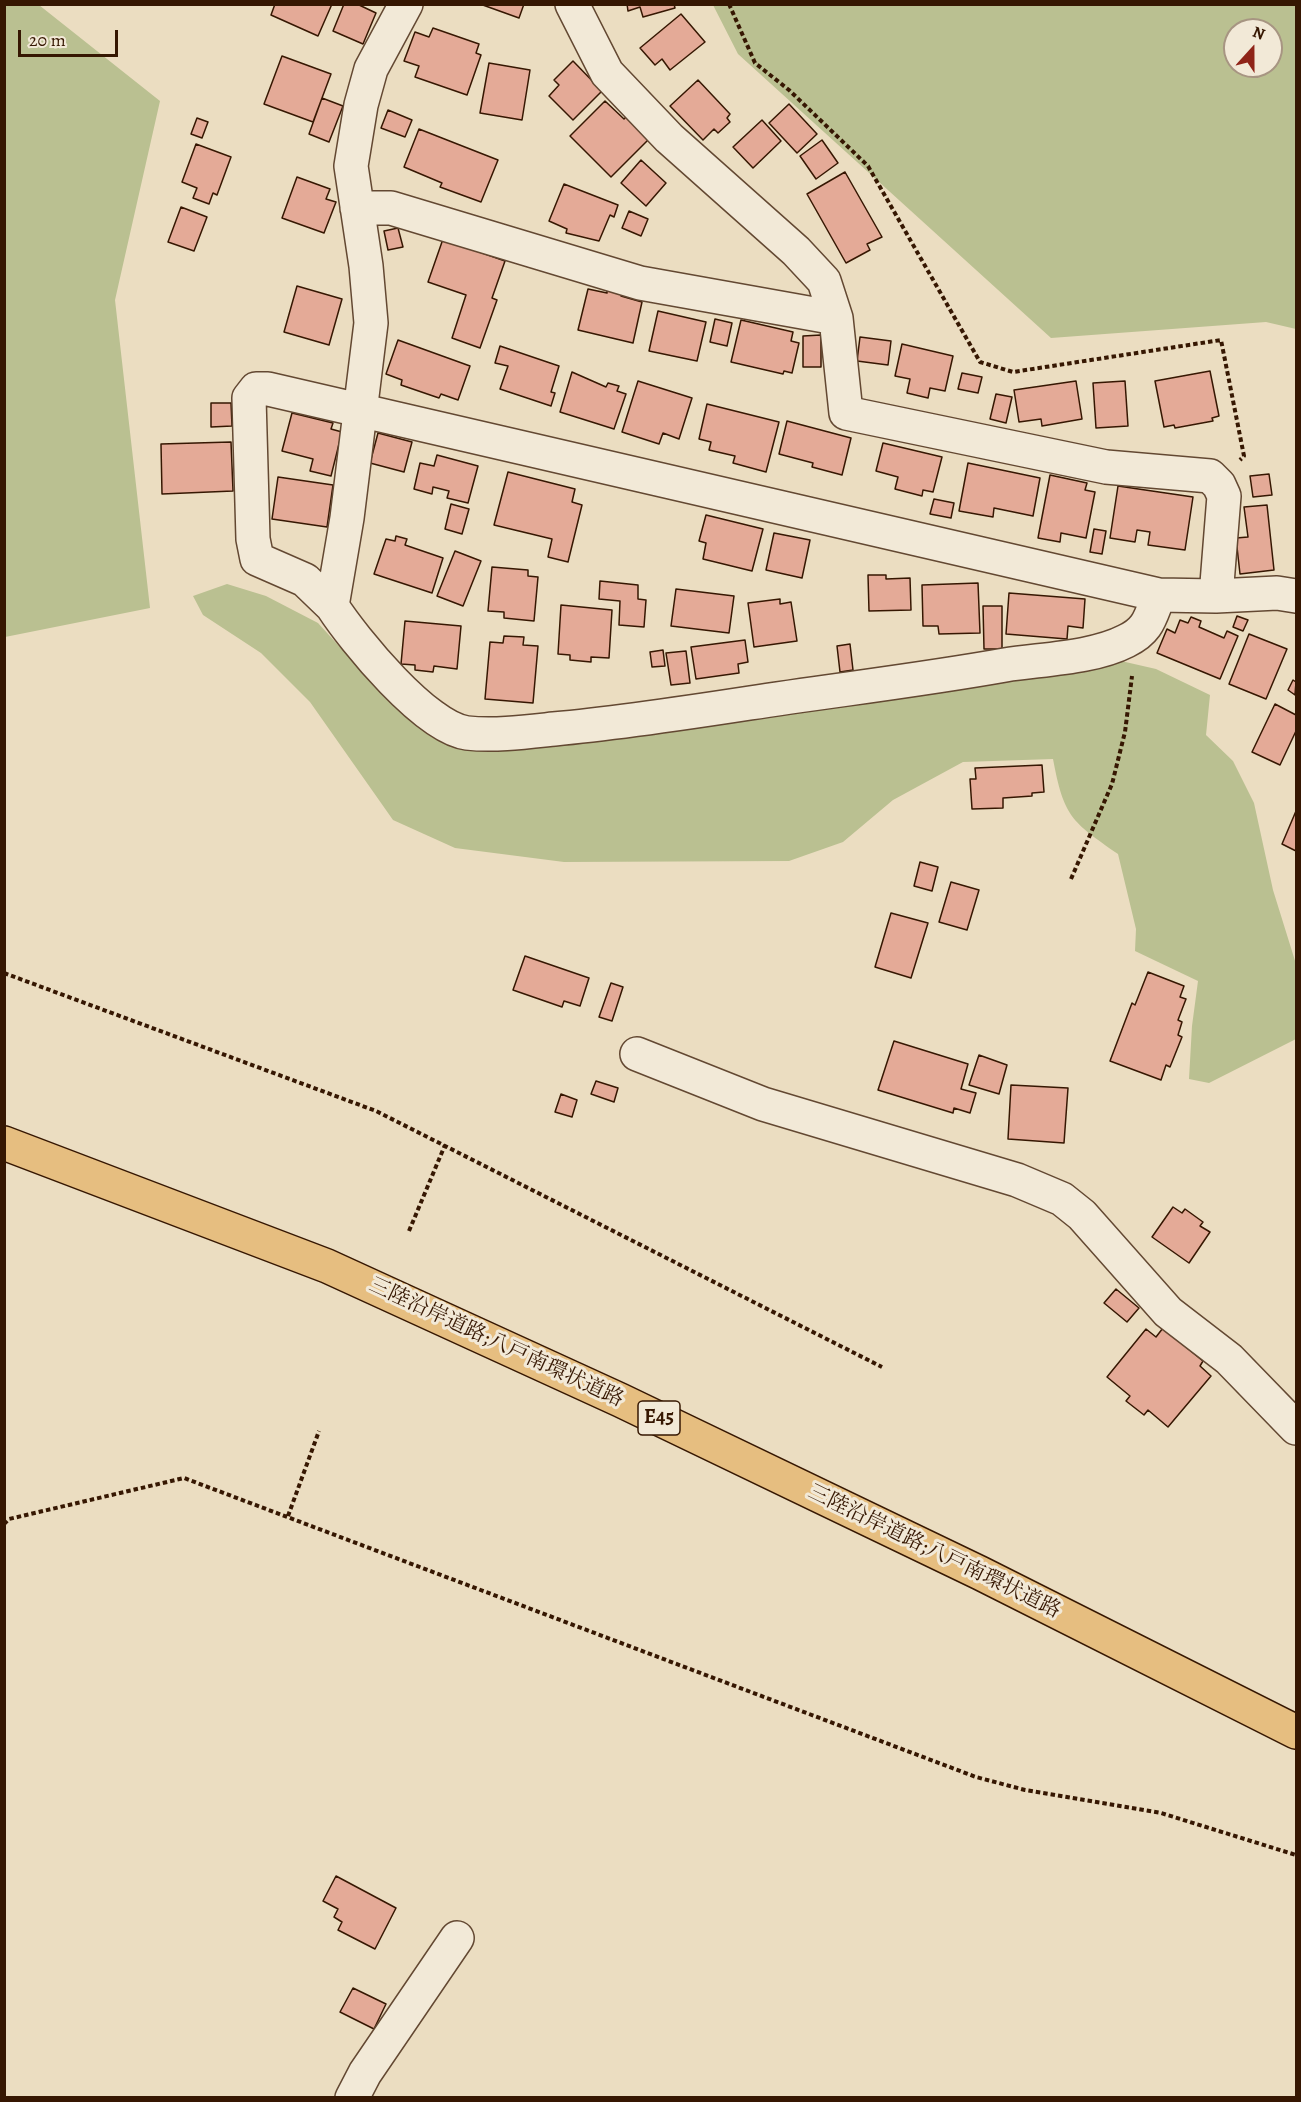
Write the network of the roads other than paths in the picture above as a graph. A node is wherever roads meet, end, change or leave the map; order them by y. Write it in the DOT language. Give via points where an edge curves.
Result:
graph roads {
  1 [pos="406,4"];
  2 [pos="573,4"];
  3 [pos="357,208"];
  4 [pos="836,318"];
  5 [pos="361,410"];
  6 [pos="1159,595"];
  7 [pos="1216,596"];
  8 [pos="1296,596"];
  9 [pos="332,606"];
  10 [pos="637,1054"];
  11 [pos="4,1143"];
  12 [pos="1296,1428"];
  13 [pos="1296,1732"];
  14 [pos="457,1938"];
  15 [pos="352,2097"];
  1 -- 3 [label="street" via="371,69 361,105 351,166"];
  2 -- 4 [label="street" via="607,73 669,138 796,251 824,281"];
  3 -- 4 [label="street" via="391,208 640,283"];
  3 -- 5 [label="street" via="370,323"];
  4 -- 7 [label="street" via="846,414 1106,467 1210,476 1220,485 1224,496"];
  5 -- 6 [label="street"];
  5 -- 9 [label="street"];
  5 -- 9 [label="street" via="267,389 256,389 249,398 257,560 305,580"];
  6 -- 7 [label="street"];
  6 -- 9 [label="street" via="1146,630 1097,653 637,722 465,733 436,720 393,680 347,629"];
  7 -- 8 [label="street"];
  10 -- 12 [label="street" via="763,1104 1017,1180 1062,1199 1082,1215 1168,1312 1229,1359"];
  11 -- 13 [label="highway, 三陸沿岸道路;八戸南環状道路 / E45" via="327,1266 620,1400 980,1573"];
  14 -- 15 [label="street"];
}
